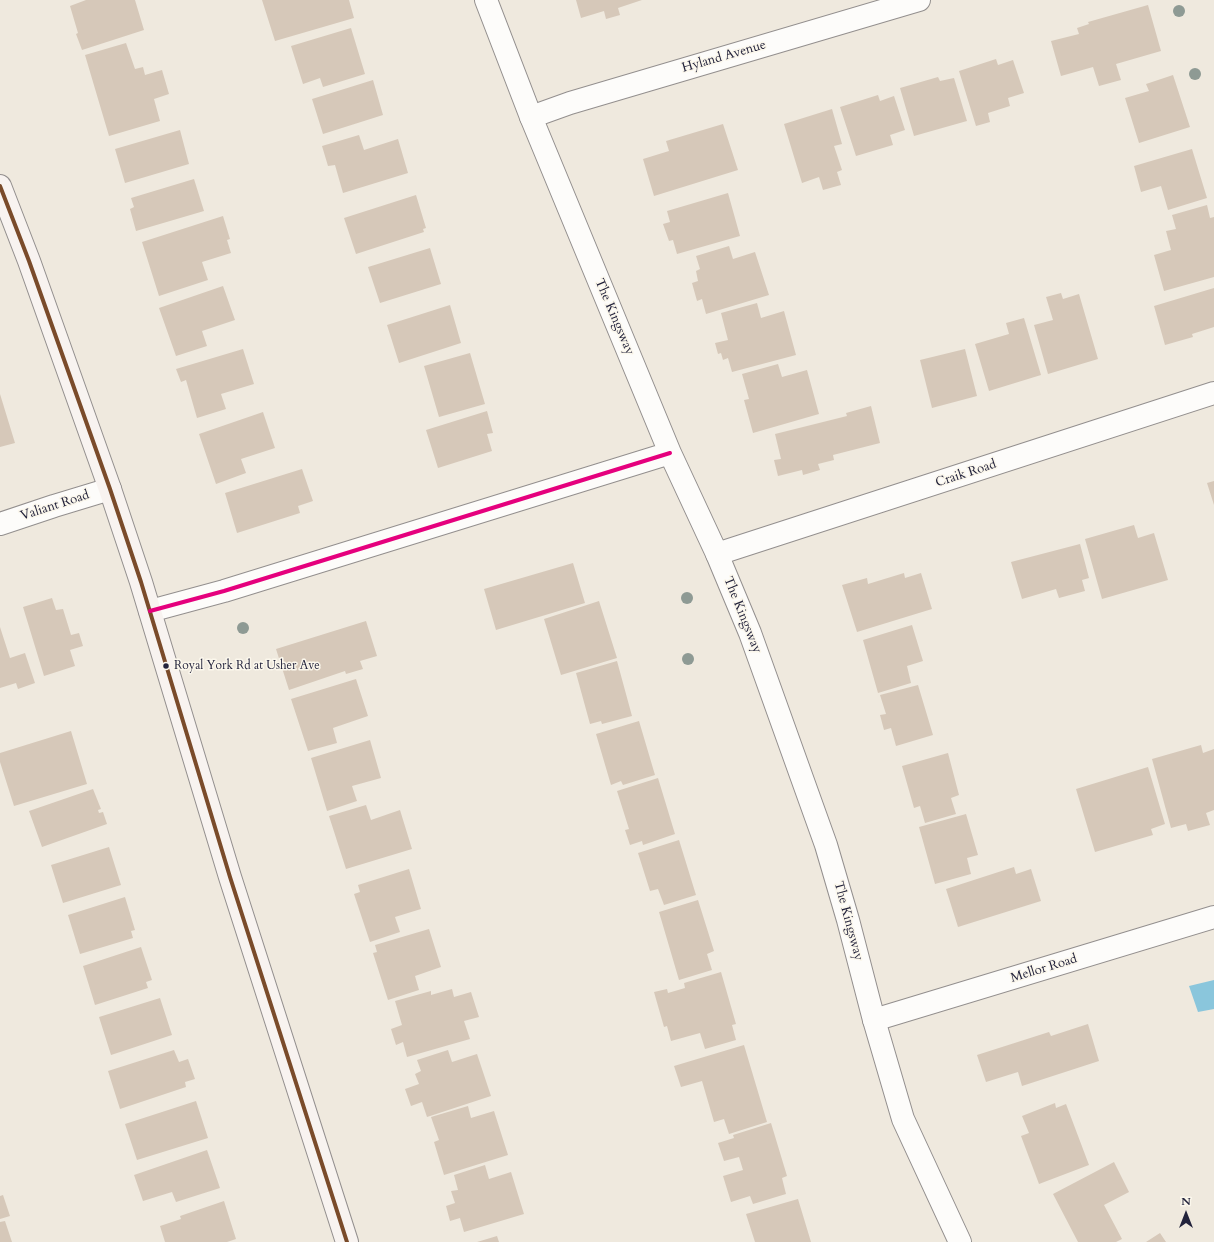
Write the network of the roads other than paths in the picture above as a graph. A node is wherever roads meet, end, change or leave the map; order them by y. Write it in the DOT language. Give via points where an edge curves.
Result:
graph roads {
  1 [pos="486,0"];
  2 [pos="911,1"];
  3 [pos="531,117"];
  4 [pos="0,186"];
  5 [pos="1214,393"];
  6 [pos="670,452"];
  7 [pos="110,489"];
  8 [pos="0,524"];
  9 [pos="717,554"];
  10 [pos="150,611"];
  11 [pos="1214,917"];
  12 [pos="874,1020"];
  13 [pos="347,1242"];
  14 [pos="960,1242"];
  1 -- 3 [label="street, The Kingsway"];
  2 -- 3 [label="street, Hyland Avenue" via="570,102"];
  3 -- 6 [label="street, The Kingsway"];
  4 -- 7 [label="main road"];
  5 -- 9 [label="street, Craik Road"];
  6 -- 9 [label="street, The Kingsway"];
  6 -- 10 [label="street"];
  7 -- 8 [label="street, Valiant Road"];
  7 -- 10 [label="main road"];
  9 -- 12 [label="street, The Kingsway" via="752,640 826,845"];
  10 -- 13 [label="main road" via="230,878"];
  11 -- 12 [label="street, Mellor Road"];
  12 -- 14 [label="street, The Kingsway" via="903,1119"];
}
